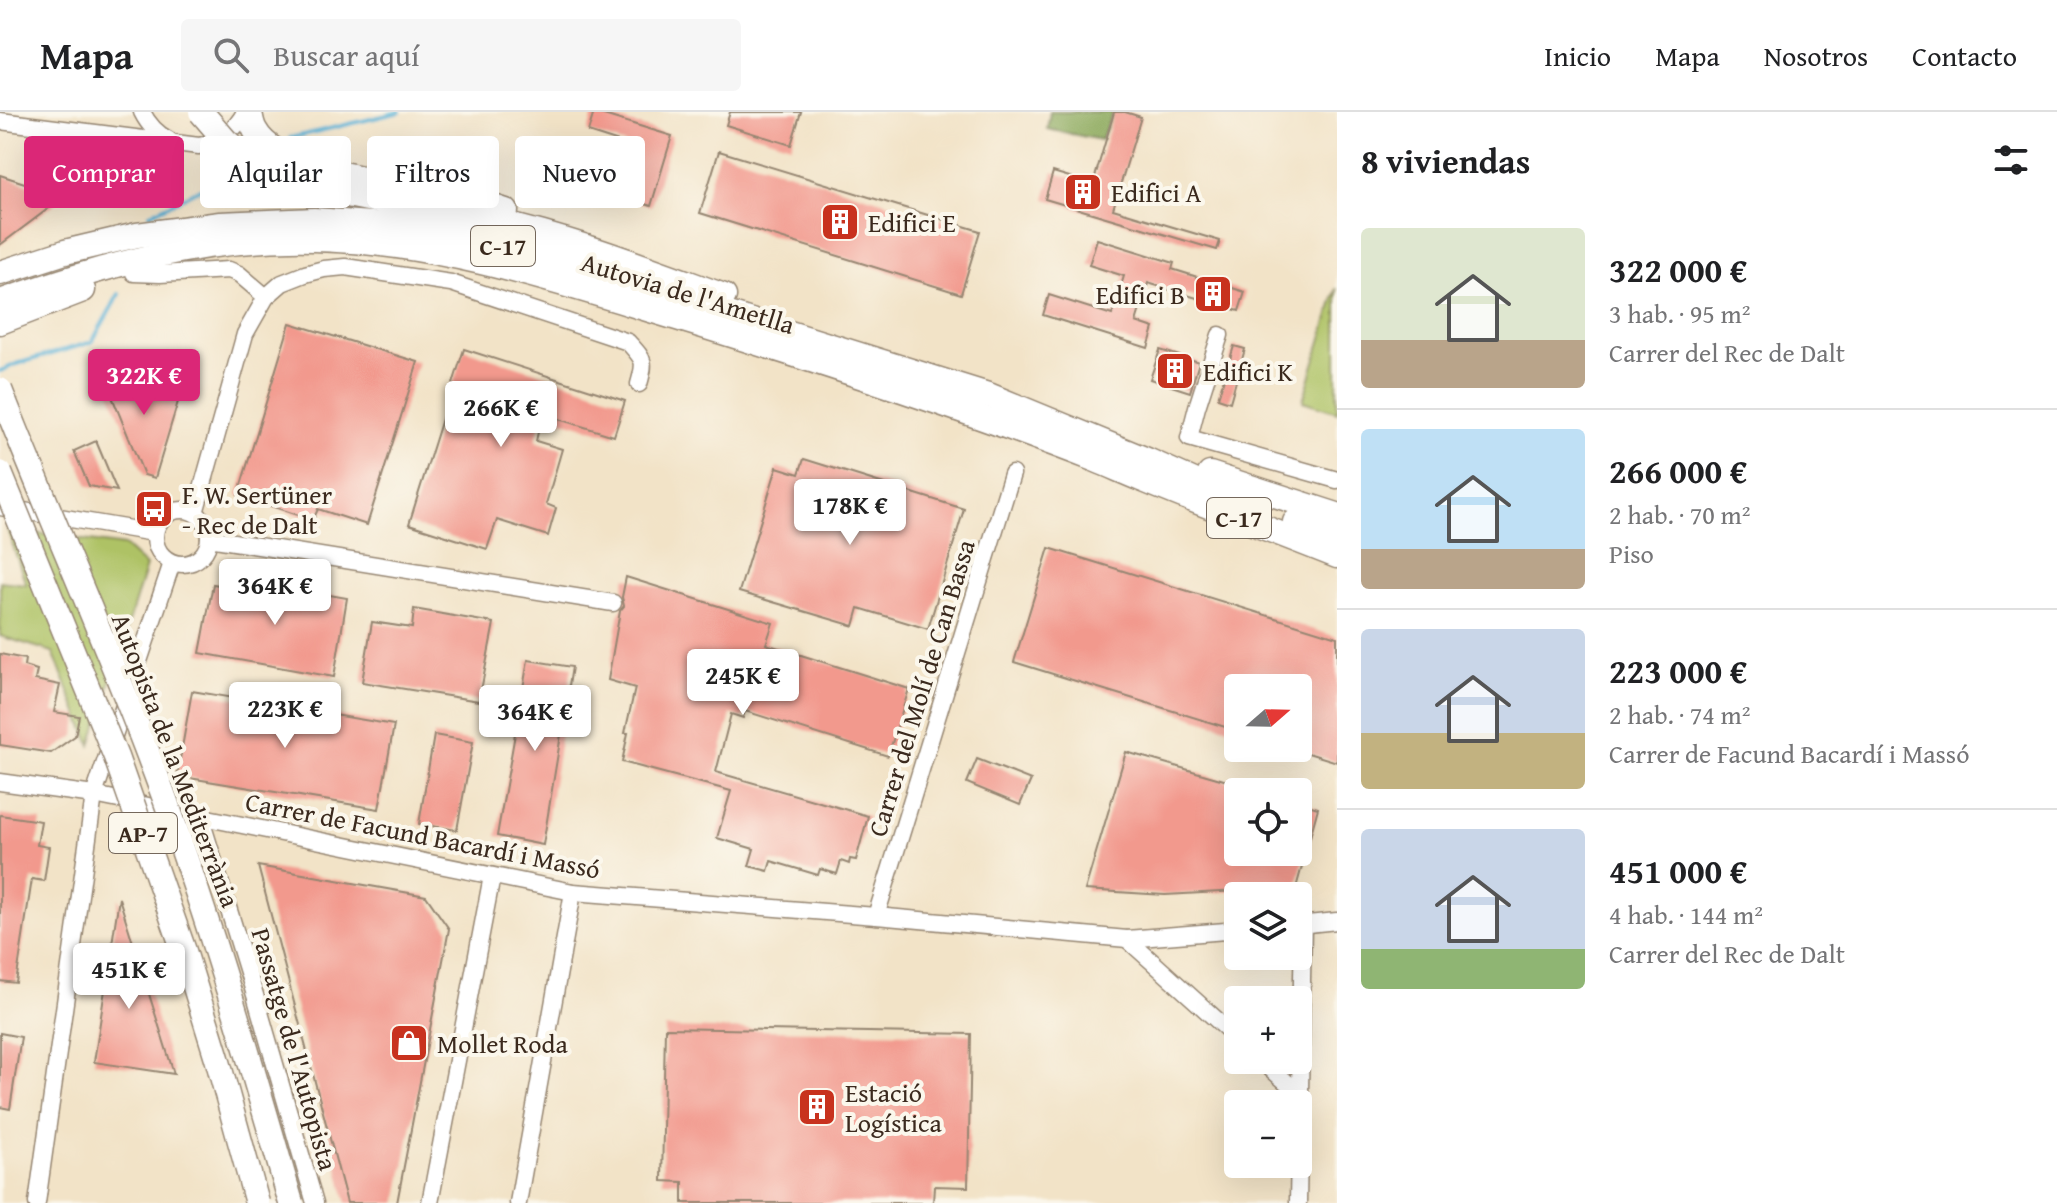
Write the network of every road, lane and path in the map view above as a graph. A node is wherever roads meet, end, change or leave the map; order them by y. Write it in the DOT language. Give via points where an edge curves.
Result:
graph roads {
  1 [pos="142,112"];
  2 [pos="201,112"];
  3 [pos="248,112"];
  4 [pos="0,121"];
  5 [pos="124,136"];
  6 [pos="163,136"];
  7 [pos="184,144"];
  8 [pos="312,239"];
  9 [pos="589,248"];
  10 [pos="0,273"];
  11 [pos="134,273"];
  12 [pos="266,297"];
  13 [pos="0,302"];
  14 [pos="0,322"];
  15 [pos="1220,335"];
  16 [pos="639,384"];
  17 [pos="0,390"];
  18 [pos="991,396"];
  19 [pos="1144,470"];
  20 [pos="0,473"];
  21 [pos="1012,474"];
  22 [pos="1337,480"];
  23 [pos="0,507"];
  24 [pos="195,513"];
  25 [pos="1337,515"];
  26 [pos="154,533"];
  27 [pos="209,538"];
  28 [pos="1337,538"];
  29 [pos="1337,556"];
  30 [pos="172,563"];
  31 [pos="1337,569"];
  32 [pos="613,603"];
  33 [pos="0,782"];
  34 [pos="94,795"];
  35 [pos="200,816"];
  36 [pos="492,876"];
  37 [pos="573,892"];
  38 [pos="876,916"];
  39 [pos="1337,921"];
  40 [pos="1312,923"];
  41 [pos="1224,931"];
  42 [pos="1127,939"];
  43 [pos="1300,970"];
  44 [pos="1224,1026"];
  45 [pos="1277,1074"];
  46 [pos="1295,1090"];
  47 [pos="1301,1090"];
  48 [pos="1299,1178"];
  49 [pos="37,1203"];
  50 [pos="257,1203"];
  51 [pos="291,1203"];
  52 [pos="315,1203"];
  53 [pos="430,1203"];
  54 [pos="518,1203"];
  55 [pos="1298,1203"];
  1 -- 6 [label="street"];
  2 -- 9 [label="highway, bridge" via="226,141 280,177 344,196 489,220"];
  3 -- 7 [label="street" via="216,141"];
  3 -- 9 [label="highway" via="262,140 309,166 478,201 543,223"];
  4 -- 5 [label="street"];
  8 -- 11 [label="highway"];
  8 -- 13 [label="highway, Autovia de l'Ametlla / C-17" via="222,243 154,255"];
  8 -- 19 [label="highway, Autovia de l'Ametlla / C-17" via="400,246 508,267 853,374 1098,461"];
  9 -- 18 [label="highway" via="944,373"];
  10 -- 18 [label="highway, Autovia de l'Ametlla / C-17" via="137,235 220,224 314,220 399,226 523,251"];
  11 -- 12 [label="street" via="229,270"];
  11 -- 14 [label="highway"];
  12 -- 16 [label="street" via="305,274 345,267 451,283 628,342 644,359"];
  12 -- 24 [label="street" via="245,334"];
  15 -- 22 [label="street" via="1189,438"];
  17 -- 51 [label="highway, Autopista de la Mediterrània / AP-7, bridge" via="164,798 213,940"];
  18 -- 19 [label="highway, Autovia de l'Ametlla / C-17"];
  19 -- 25 [label="highway" via="1168,463"];
  19 -- 28 [label="highway, Autovia de l'Ametlla / C-17"];
  19 -- 29 [label="highway, Autovia de l'Ametlla / C-17"];
  19 -- 31 [label="highway" via="1237,530"];
  20 -- 50 [label="highway, AP-7, bridge" via="126,787 189,967"];
  21 -- 38 [label="street, Carrer del Molí de Can Bassa"];
  23 -- 26 [label="street"];
  24 -- 26 [label="street" via="169,512"];
  24 -- 27 [label="street" via="203,519"];
  26 -- 30 [label="street" via="158,551"];
  27 -- 30 [label="street" via="197,560"];
  27 -- 32 [label="street"];
  30 -- 34 [label="street"];
  33 -- 34 [label="street, Carrer de Facund Bacardí i Massó"];
  34 -- 35 [label="street, Carrer de Facund Bacardí i Massó"];
  34 -- 49 [label="street"];
  35 -- 36 [label="street, Carrer de Facund Bacardí i Massó"];
  35 -- 52 [label="street, Passatge de l'Autopista"];
  36 -- 37 [label="street, Carrer de Facund Bacardí i Massó"];
  36 -- 53 [label="street"];
  37 -- 38 [label="street, Carrer de Facund Bacardí i Massó"];
  37 -- 54 [label="street"];
  38 -- 42 [label="street, Carrer de Facund Bacardí i Massó"];
  39 -- 40 [label="street"];
  41 -- 42 [label="street, Carrer de Facund Bacardí i Massó"];
  42 -- 44 [label="street"];
  43 -- 47 [label="street"];
  45 -- 46 [label="street"];
  48 -- 55 [label="street"];
}
